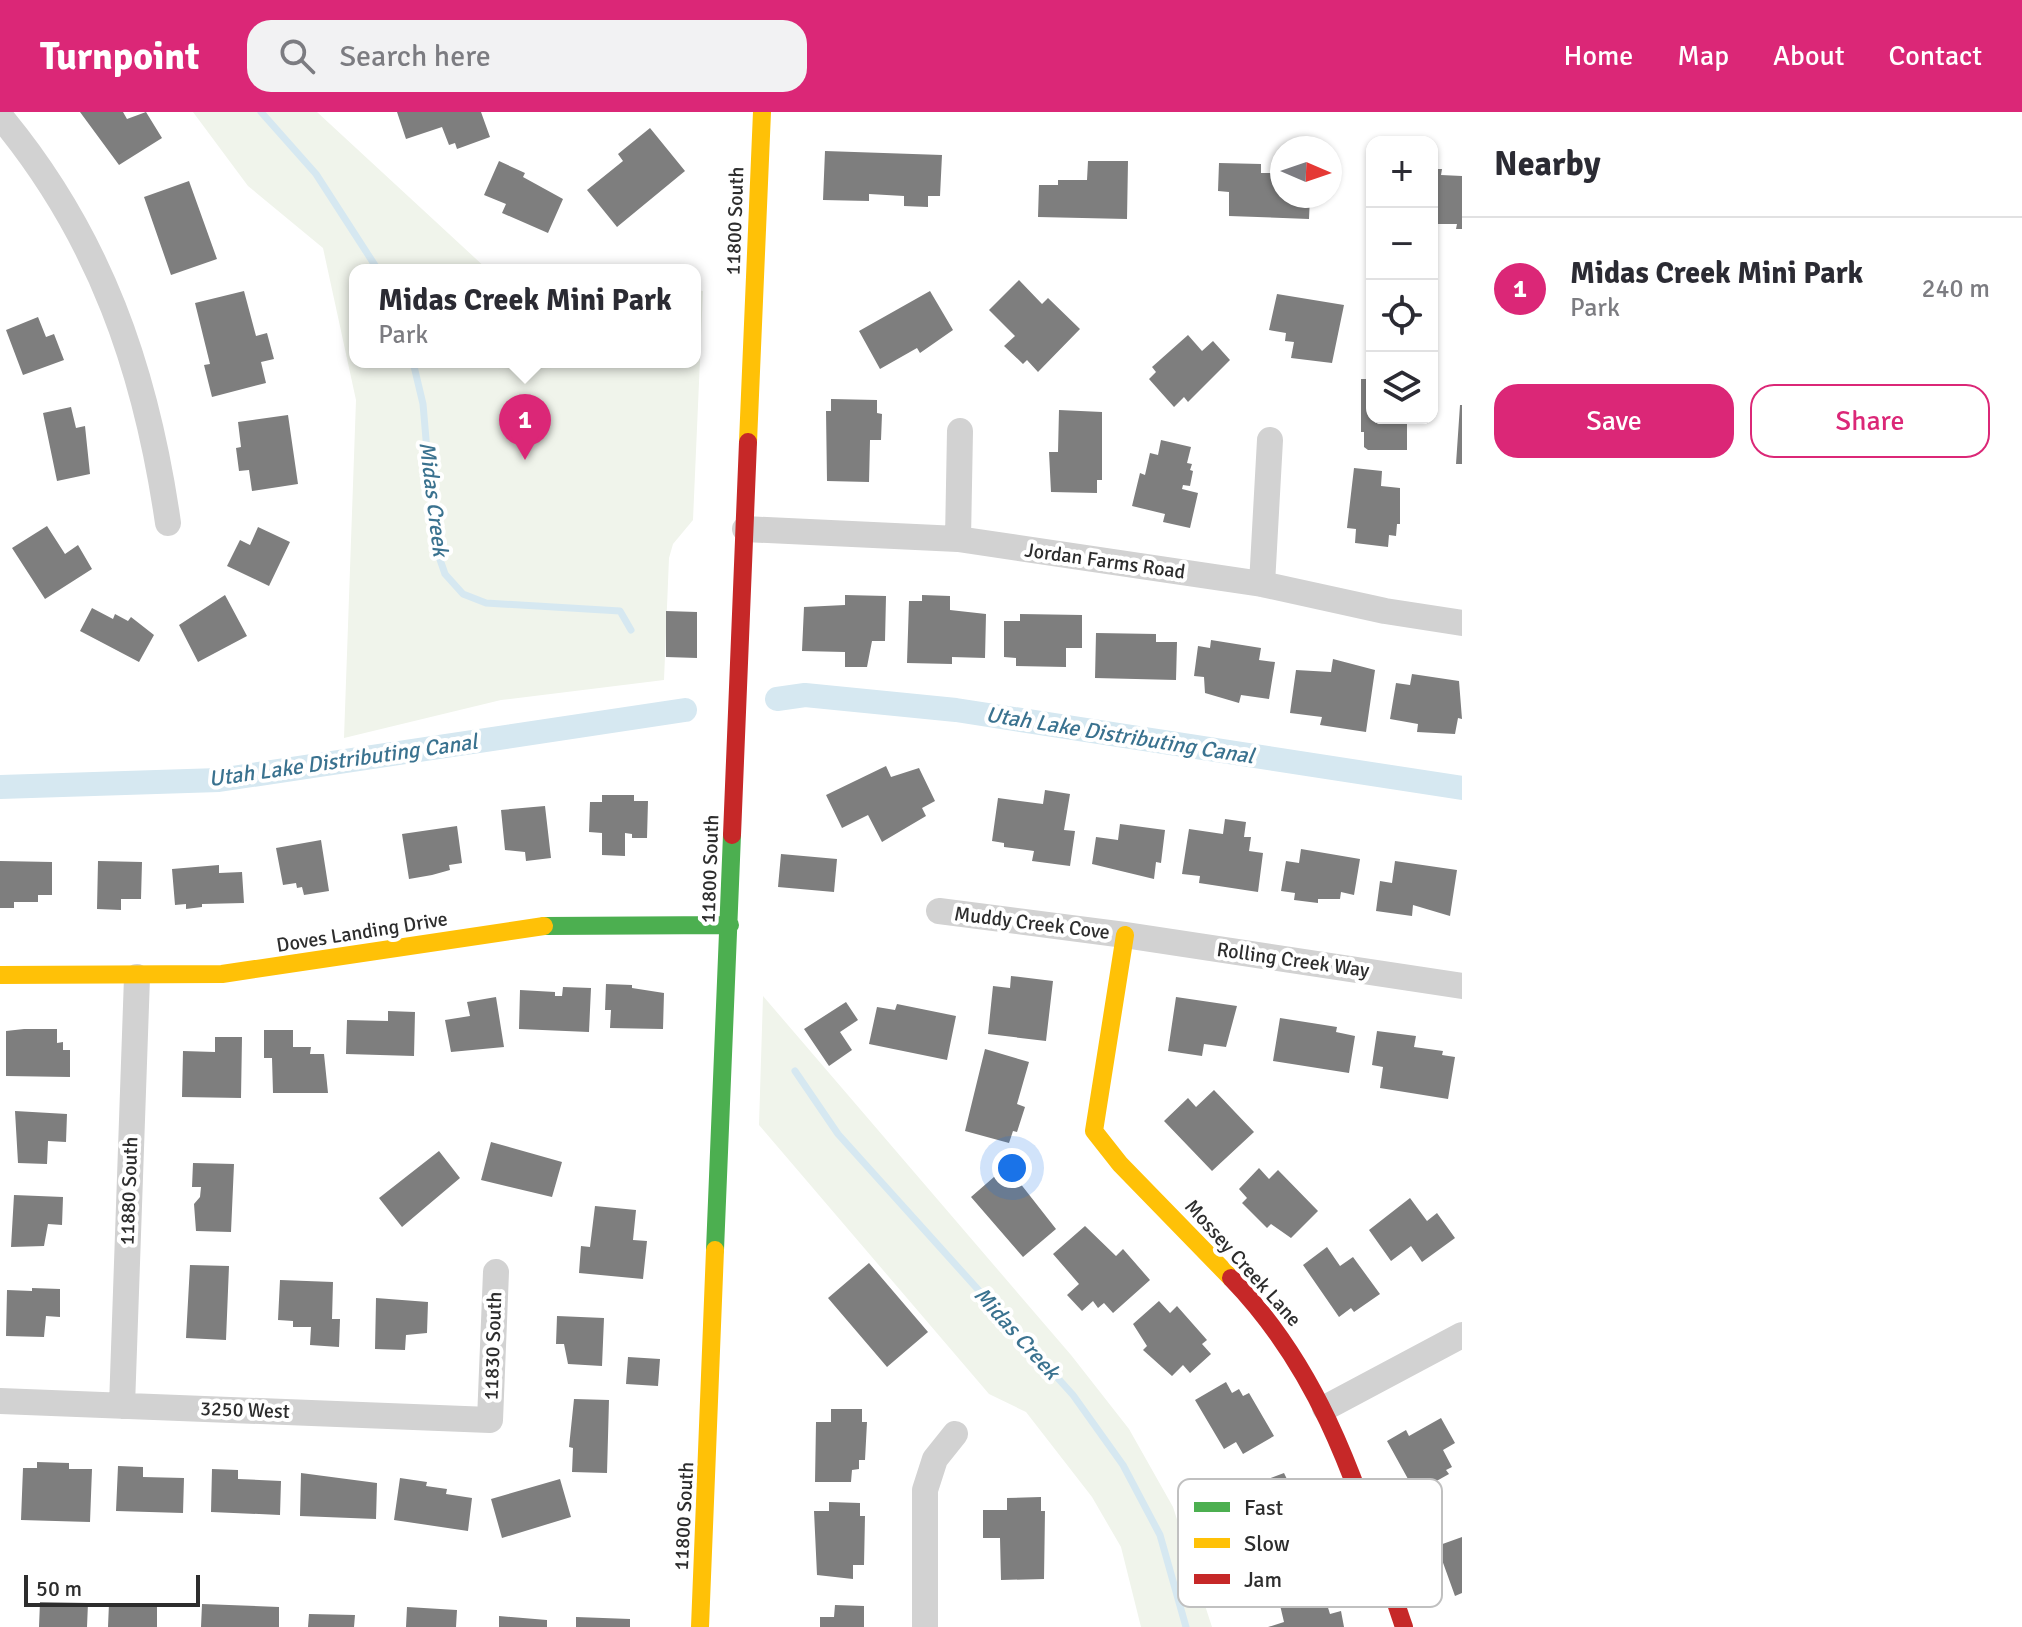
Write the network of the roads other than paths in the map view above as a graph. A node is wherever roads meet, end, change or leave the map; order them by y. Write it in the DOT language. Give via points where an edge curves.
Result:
graph roads {
  1 [pos="762,112"];
  2 [pos="0,116"];
  3 [pos="960,431"];
  4 [pos="1270,440"];
  5 [pos="168,523"];
  6 [pos="745,529"];
  7 [pos="958,539"];
  8 [pos="1262,584"];
  9 [pos="1462,623"];
  10 [pos="939,911"];
  11 [pos="730,925"];
  12 [pos="1125,935"];
  13 [pos="0,975"];
  14 [pos="137,977"];
  15 [pos="1462,986"];
  16 [pos="496,1272"];
  17 [pos="1462,1335"];
  18 [pos="0,1401"];
  19 [pos="122,1406"];
  20 [pos="1325,1408"];
  21 [pos="490,1420"];
  22 [pos="955,1434"];
  23 [pos="1352,1479"];
  24 [pos="1398,1607"];
  25 [pos="700,1627"];
  26 [pos="925,1627"];
  27 [pos="1404,1627"];
  1 -- 6 [label="street, 11800 South"];
  2 -- 5 [label="street" via="51,182 117,312 157,447"];
  3 -- 7 [label="street"];
  4 -- 8 [label="street"];
  6 -- 7 [label="street, Jordan Farms Road"];
  6 -- 11 [label="street, 11800 South"];
  7 -- 8 [label="street, Jordan Farms Road"];
  8 -- 9 [label="street, Jordan Farms Road"];
  10 -- 12 [label="street, Muddy Creek Cove"];
  11 -- 14 [label="street, Doves Landing Drive" via="558,924 255,970"];
  11 -- 25 [label="street, 11800 South"];
  12 -- 15 [label="street, Rolling Creek Way"];
  12 -- 20 [label="street, Mossey Creek Lane" via="1094,1131 1256,1304"];
  13 -- 14 [label="street, Doves Landing Drive"];
  14 -- 19 [label="street, 11880 South"];
  16 -- 21 [label="street, 11830 South"];
  17 -- 20 [label="street"];
  18 -- 19 [label="street, 3250 West"];
  19 -- 21 [label="street, 3250 West"];
  20 -- 23 [label="street, Mossey Creek Lane"];
  22 -- 26 [label="street" via="935,1459 925,1490"];
  24 -- 27 [label="street, Mossey Creek Lane"];
}
